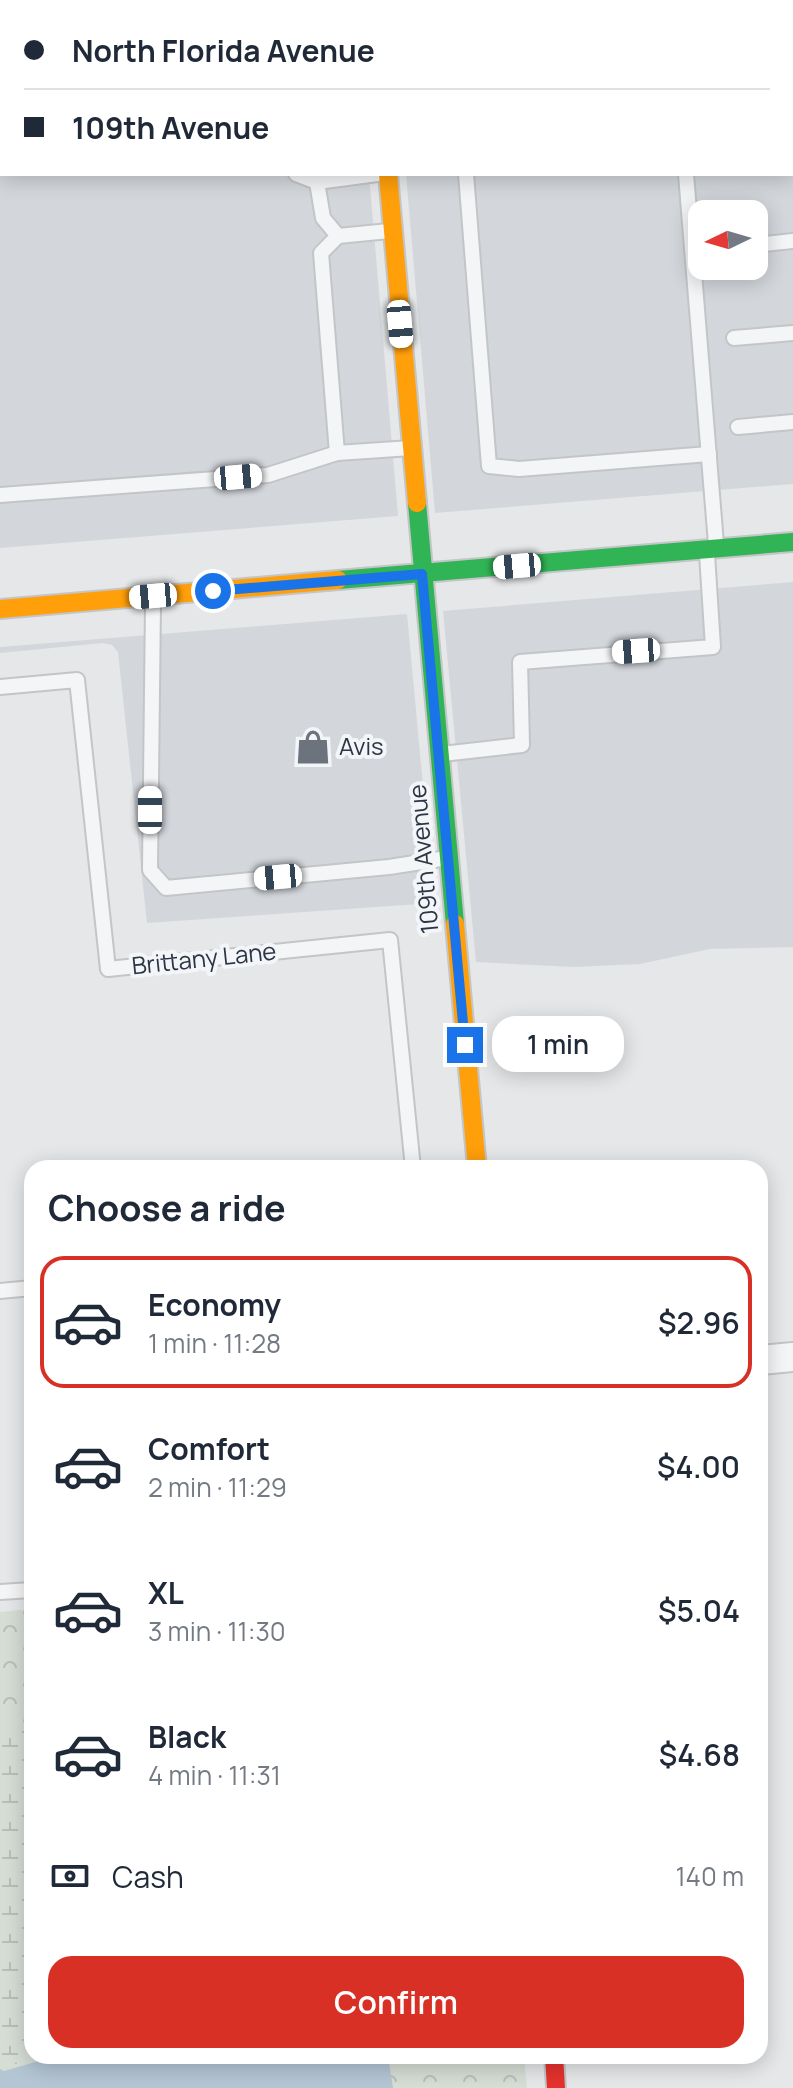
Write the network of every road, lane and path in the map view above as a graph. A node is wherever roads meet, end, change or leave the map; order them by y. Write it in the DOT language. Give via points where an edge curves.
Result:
graph roads {
  1 [pos="301,176"];
  2 [pos="362,176"];
  3 [pos="388,176"];
  4 [pos="466,176"];
  5 [pos="686,176"];
  6 [pos="317,182"];
  7 [pos="392,231"];
  8 [pos="338,236"];
  9 [pos="793,241"];
  10 [pos="768,244"];
  11 [pos="793,333"];
  12 [pos="734,338"];
  13 [pos="793,422"];
  14 [pos="738,427"];
  15 [pos="411,448"];
  16 [pos="337,453"];
  17 [pos="709,454"];
  18 [pos="0,495"];
  19 [pos="793,542"];
  20 [pos="711,549"];
  21 [pos="422,574"];
  22 [pos="153,596"];
  23 [pos="0,609"];
  24 [pos="0,687"];
  25 [pos="438,754"];
  26 [pos="447,857"];
  27 [pos="412,1160"];
  28 [pos="476,1160"];
  29 [pos="24,1289"];
  30 [pos="0,1291"];
  31 [pos="793,1357"];
  32 [pos="768,1359"];
  33 [pos="24,1590"];
  34 [pos="0,1592"];
  35 [pos="554,2064"];
  36 [pos="556,2088"];
  1 -- 6 [label="lane"];
  2 -- 6 [label="lane"];
  3 -- 7 [label="street, 109th Avenue"];
  4 -- 17 [label="lane" via="489,466 519,469"];
  5 -- 17 [label="lane"];
  6 -- 8 [label="lane" via="323,218"];
  7 -- 8 [label="lane"];
  7 -- 15 [label="street, 109th Avenue"];
  8 -- 16 [label="lane" via="321,253"];
  9 -- 10 [label="lane"];
  11 -- 12 [label="lane"];
  13 -- 14 [label="lane"];
  15 -- 16 [label="lane"];
  15 -- 21 [label="street, 109th Avenue"];
  16 -- 18 [label="lane" via="268,475"];
  17 -- 20 [label="lane"];
  19 -- 20 [label="street"];
  20 -- 21 [label="street"];
  20 -- 25 [label="lane" via="713,647 520,662 522,745"];
  21 -- 22 [label="street"];
  21 -- 25 [label="street, 109th Avenue"];
  22 -- 23 [label="street"];
  22 -- 26 [label="lane" via="150,870 166,888"];
  24 -- 27 [label="lane, Brittany Lane" via="77,680 108,969 390,940"];
  25 -- 26 [label="street, 109th Avenue"];
  26 -- 28 [label="street, 109th Avenue"];
  29 -- 30 [label="lane"];
  31 -- 32 [label="street"];
  33 -- 34 [label="lane"];
  35 -- 36 [label="street"];
}
